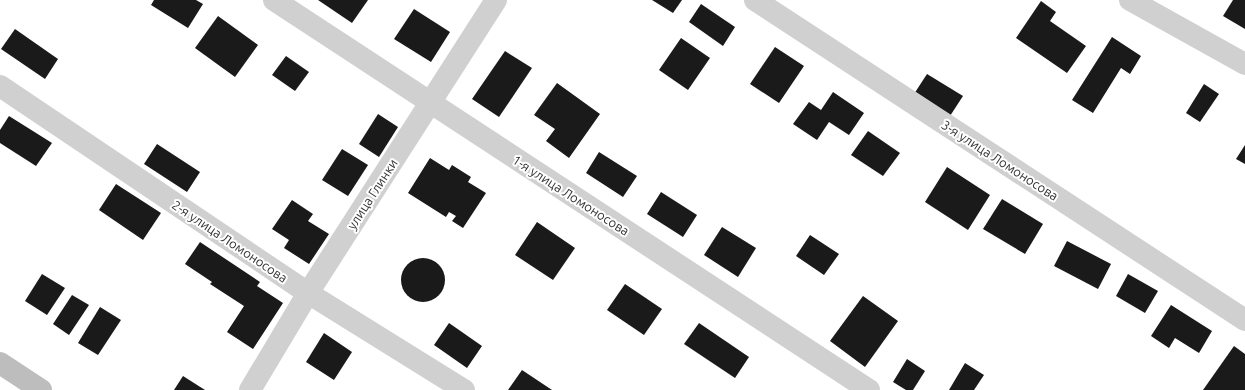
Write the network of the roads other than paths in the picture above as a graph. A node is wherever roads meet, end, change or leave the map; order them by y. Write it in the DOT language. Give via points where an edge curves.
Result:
graph roads {
  1 [pos="274,0"];
  2 [pos="496,0"];
  3 [pos="754,0"];
  4 [pos="1130,0"];
  5 [pos="1245,64"];
  6 [pos="0,86"];
  7 [pos="430,103"];
  8 [pos="308,293"];
  9 [pos="1245,320"];
  10 [pos="0,363"];
  11 [pos="41,390"];
  12 [pos="250,390"];
  13 [pos="464,390"];
  14 [pos="869,390"];
  1 -- 7 [label="street, 1-я улица Ломоносова"];
  2 -- 7 [label="street, улица Глинки"];
  3 -- 9 [label="street, 3-я улица Ломоносова"];
  4 -- 5 [label="street"];
  6 -- 8 [label="street, 2-я улица Ломоносова"];
  7 -- 8 [label="street, улица Глинки"];
  7 -- 14 [label="street, 1-я улица Ломоносова"];
  8 -- 12 [label="street, улица Глинки"];
  8 -- 13 [label="street, 2-я улица Ломоносова"];
  10 -- 11 [label="main road"];
}
